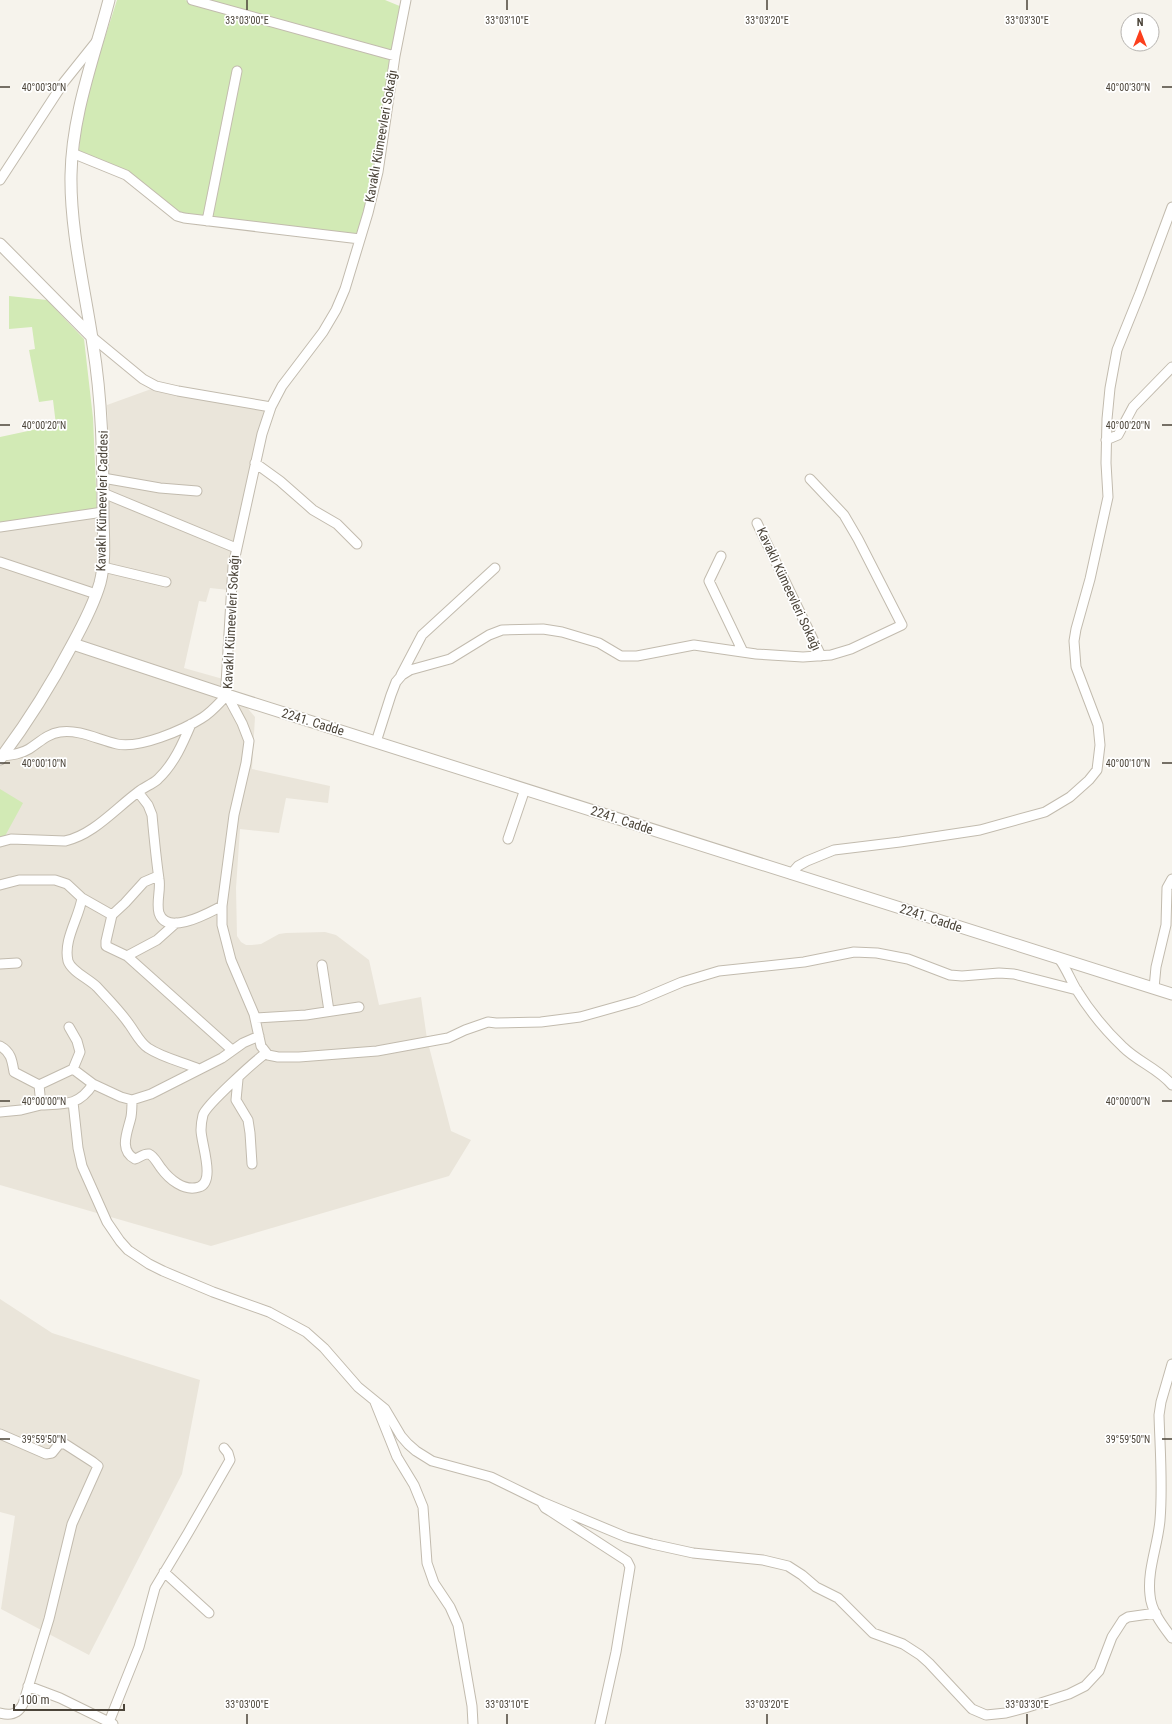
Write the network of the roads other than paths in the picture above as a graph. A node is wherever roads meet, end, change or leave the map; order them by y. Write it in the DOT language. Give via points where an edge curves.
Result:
graph roads {
  1 [pos="109,0"];
  2 [pos="192,0"];
  3 [pos="406,0"];
  4 [pos="96,42"];
  5 [pos="394,56"];
  6 [pos="237,71"];
  7 [pos="72,153"];
  8 [pos="0,180"];
  9 [pos="1172,207"];
  10 [pos="207,221"];
  11 [pos="360,239"];
  12 [pos="0,244"];
  13 [pos="92,337"];
  14 [pos="1172,367"];
  15 [pos="271,407"];
  16 [pos="1106,440"];
  17 [pos="255,463"];
  18 [pos="103,478"];
  19 [pos="810,480"];
  20 [pos="197,491"];
  21 [pos="103,493"];
  22 [pos="103,512"];
  23 [pos="757,523"];
  24 [pos="0,527"];
  25 [pos="357,544"];
  26 [pos="236,548"];
  27 [pos="721,556"];
  28 [pos="0,562"];
  29 [pos="103,567"];
  30 [pos="495,568"];
  31 [pos="166,582"];
  32 [pos="96,594"];
  33 [pos="73,644"];
  34 [pos="743,652"];
  35 [pos="821,656"];
  36 [pos="399,678"];
  37 [pos="227,695"];
  38 [pos="191,724"];
  39 [pos="376,742"];
  40 [pos="1,758"];
  41 [pos="525,789"];
  42 [pos="138,792"];
  43 [pos="508,840"];
  44 [pos="0,842"];
  45 [pos="791,874"];
  46 [pos="158,876"];
  47 [pos="1172,879"];
  48 [pos="0,885"];
  49 [pos="82,898"];
  50 [pos="222,906"];
  51 [pos="112,915"];
  52 [pos="176,922"];
  53 [pos="127,956"];
  54 [pos="1060,960"];
  55 [pos="17,963"];
  56 [pos="0,964"];
  57 [pos="322,965"];
  58 [pos="1154,988"];
  59 [pos="1077,990"];
  60 [pos="1172,994"];
  61 [pos="359,1007"];
  62 [pos="329,1011"];
  63 [pos="256,1018"];
  64 [pos="69,1027"];
  65 [pos="259,1036"];
  66 [pos="0,1046"];
  67 [pos="232,1050"];
  68 [pos="266,1053"];
  69 [pos="199,1068"];
  70 [pos="73,1070"];
  71 [pos="238,1079"];
  72 [pos="93,1084"];
  73 [pos="39,1085"];
  74 [pos="1172,1085"];
  75 [pos="132,1100"];
  76 [pos="73,1102"];
  77 [pos="41,1105"];
  78 [pos="0,1112"];
  79 [pos="252,1164"];
  80 [pos="1172,1364"];
  81 [pos="374,1401"];
  82 [pos="0,1434"];
  83 [pos="224,1448"];
  84 [pos="542,1502"];
  85 [pos="164,1572"];
  86 [pos="209,1613"];
  87 [pos="1156,1613"];
  88 [pos="1172,1638"];
  89 [pos="28,1686"];
  90 [pos="0,1714"];
  91 [pos="112,1723"];
  92 [pos="473,1724"];
  93 [pos="600,1724"];
  1 -- 4 [label="street, Kavaklı Kümeevleri Caddesi"];
  2 -- 5 [label="street, Kavaklı Kümeevleri Sokağı"];
  3 -- 5 [label="street, Kavaklı Kümeevleri Sokağı"];
  4 -- 7 [label="street, Kavaklı Kümeevleri Caddesi" via="77,117"];
  4 -- 8 [label="street" via="64,82"];
  5 -- 11 [label="street, Kavaklı Kümeevleri Sokağı" via="380,158"];
  6 -- 10 [label="street"];
  7 -- 10 [label="street" via="126,175 177,216"];
  7 -- 13 [label="street, Kavaklı Kümeevleri Caddesi" via="74,222"];
  9 -- 16 [label="street" via="1117,350 1109,393"];
  10 -- 11 [label="street"];
  11 -- 15 [label="street, Kavaklı Kümeevleri Sokağı" via="336,310 323,332 286,380"];
  12 -- 13 [label="street"];
  13 -- 15 [label="street" via="156,386"];
  13 -- 18 [label="street, Kavaklı Kümeevleri Caddesi" via="100,394"];
  14 -- 16 [label="street" via="1133,408 1118,435"];
  15 -- 17 [label="street, Kavaklı Kümeevleri Sokağı"];
  16 -- 45 [label="street" via="1108,497 1074,641 1078,675 1098,725 1100,754 1094,775 1070,797 1045,812 980,830 834,850 798,866"];
  17 -- 25 [label="street" via="313,510 337,524"];
  17 -- 26 [label="street, Kavaklı Kümeevleri Sokağı"];
  18 -- 20 [label="street" via="160,488"];
  18 -- 21 [label="street, Kavaklı Kümeevleri Caddesi"];
  19 -- 35 [label="street, Kavaklı Kümeevleri Sokağı" via="844,515 902,625 850,649"];
  21 -- 22 [label="street, Kavaklı Kümeevleri Caddesi"];
  21 -- 26 [label="street, Kavaklı Kümeevleri Sokağı"];
  22 -- 24 [label="street"];
  22 -- 29 [label="street, Kavaklı Kümeevleri Caddesi"];
  23 -- 35 [label="street, Kavaklı Kümeevleri Sokağı"];
  26 -- 37 [label="street, Kavaklı Kümeevleri Sokağı" via="231,585"];
  27 -- 34 [label="street" via="708,581"];
  28 -- 32 [label="street"];
  29 -- 31 [label="street"];
  29 -- 32 [label="street, Kavaklı Kümeevleri Caddesi"];
  30 -- 36 [label="street" via="422,635"];
  32 -- 33 [label="street, Kavaklı Kümeevleri Caddesi"];
  33 -- 37 [label="street, 2241. Cadde"];
  33 -- 40 [label="street, Kavaklı Kümeevleri Caddesi" via="37,706"];
  34 -- 35 [label="street, Kavaklı Kümeevleri Sokağı"];
  34 -- 36 [label="street, Kavaklı Kümeevleri Sokağı" via="694,645 637,656 621,656 599,643 562,632 543,629 502,630 457,655 410,670"];
  36 -- 39 [label="street"];
  37 -- 38 [label="street" via="203,718"];
  37 -- 39 [label="street, 2241. Cadde"];
  37 -- 50 [label="street" via="249,740 234,816"];
  38 -- 40 [label="street" via="150,741 128,745 60,732 46,736 23,752"];
  38 -- 42 [label="street" via="183,745 170,765 158,780"];
  39 -- 41 [label="street, 2241. Cadde"];
  41 -- 43 [label="street"];
  41 -- 45 [label="street, 2241. Cadde"];
  42 -- 44 [label="street" via="89,832 72,840 11,839"];
  42 -- 46 [label="street" via="152,815"];
  45 -- 54 [label="street, 2241. Cadde"];
  46 -- 51 [label="street" via="144,882"];
  46 -- 52 [label="street" via="159,914 163,919"];
  47 -- 58 [label="street" via="1167,888 1165,930"];
  48 -- 49 [label="street" via="19,880 55,880 67,884"];
  49 -- 51 [label="street"];
  49 -- 69 [label="street" via="69,941 70,966 96,986 128,1023 142,1044 162,1055"];
  50 -- 52 [label="street" via="189,922"];
  50 -- 63 [label="street" via="222,925 230,960"];
  51 -- 53 [label="street" via="105,944 108,948"];
  52 -- 53 [label="street" via="157,940"];
  53 -- 67 [label="street"];
  54 -- 58 [label="street, 2241. Cadde"];
  54 -- 59 [label="street"];
  55 -- 56 [label="street"];
  57 -- 62 [label="street"];
  58 -- 60 [label="street, 2241. Cadde"];
  59 -- 68 [label="street" via="1014,974 950,975 908,959 854,952 804,962 720,971 682,982 637,1001 580,1017 541,1022 488,1022 448,1038 377,1051 299,1057 278,1057"];
  59 -- 74 [label="street" via="1124,1048"];
  61 -- 62 [label="street"];
  62 -- 63 [label="street"];
  63 -- 65 [label="street"];
  64 -- 70 [label="street" via="80,1052"];
  65 -- 67 [label="street"];
  65 -- 68 [label="street"];
  66 -- 73 [label="street" via="11,1056 14,1072"];
  67 -- 69 [label="street" via="222,1058"];
  68 -- 71 [label="street"];
  69 -- 75 [label="street" via="151,1094"];
  70 -- 72 [label="street"];
  70 -- 73 [label="street"];
  71 -- 75 [label="street" via="208,1106 204,1115 201,1130 208,1172 205,1183 200,1187 191,1188 177,1183 166,1175 149,1154 137,1159 130,1156 125,1137 131,1117"];
  71 -- 79 [label="street" via="236,1100 248,1120"];
  72 -- 75 [label="street" via="121,1098"];
  72 -- 76 [label="street"];
  73 -- 77 [label="street"];
  76 -- 77 [label="street"];
  76 -- 81 [label="street" via="82,1166 107,1222 128,1250 163,1271 269,1312 295,1325 315,1339"];
  77 -- 78 [label="street"];
  80 -- 87 [label="street" via="1159,1416 1162,1501 1150,1595"];
  81 -- 84 [label="street" via="390,1414 408,1444 432,1462 491,1477"];
  81 -- 92 [label="street" via="397,1457 421,1500 427,1563 434,1583 458,1625"];
  82 -- 89 [label="street" via="46,1454 52,1453 60,1444 65,1444 98,1466 72,1524 49,1619"];
  83 -- 85 [label="street" via="230,1457 229,1463"];
  84 -- 87 [label="street" via="614,1533 652,1544 708,1555 779,1562 788,1566 816,1587 838,1598 873,1634 903,1644 920,1655 972,1709 986,1715 1025,1708 1086,1686 1099,1671 1112,1637 1123,1620"];
  84 -- 93 [label="street" via="545,1508 627,1561 630,1567 616,1652"];
  85 -- 86 [label="street"];
  85 -- 91 [label="street" via="152,1594 139,1647"];
  87 -- 88 [label="street"];
  89 -- 90 [label="street" via="18,1712 10,1715"];
  89 -- 91 [label="street"];
}
